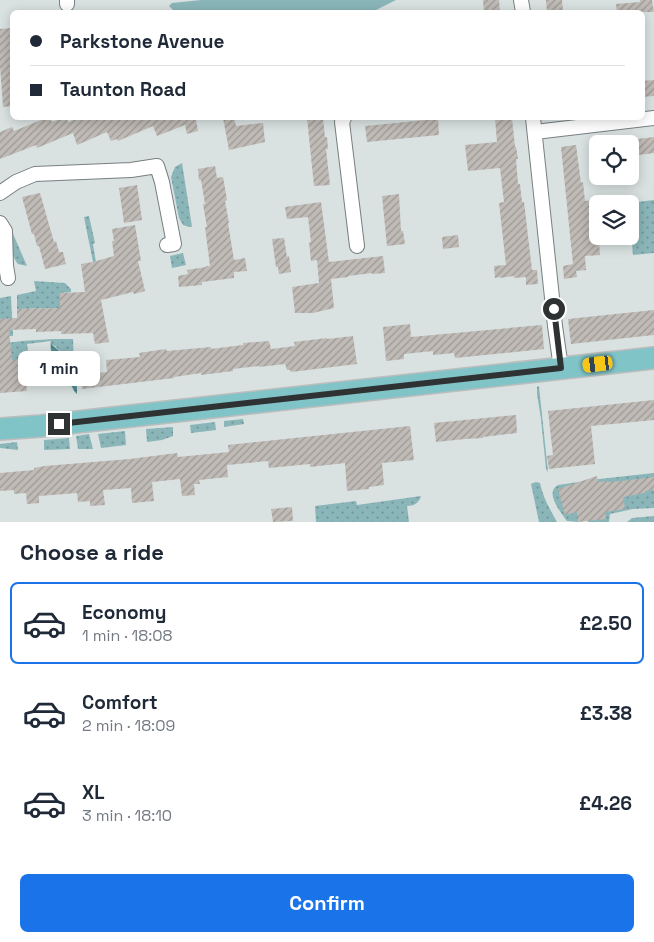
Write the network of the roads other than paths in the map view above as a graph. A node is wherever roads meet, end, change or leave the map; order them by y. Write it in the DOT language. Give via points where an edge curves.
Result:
graph roads {
  1 [pos="343,120"];
  2 [pos="620,120"];
  3 [pos="534,125"];
  4 [pos="0,193"];
  5 [pos="0,224"];
  6 [pos="167,245"];
  7 [pos="357,246"];
  8 [pos="8,278"];
  9 [pos="654,358"];
  10 [pos="561,368"];
  11 [pos="0,429"];
  1 -- 7 [label="street"];
  2 -- 3 [label="street"];
  3 -- 10 [label="street"];
  4 -- 6 [label="street" via="35,174 157,166 174,244"];
  5 -- 8 [label="street" via="5,231"];
  9 -- 10 [label="main road"];
  10 -- 11 [label="main road"];
}
